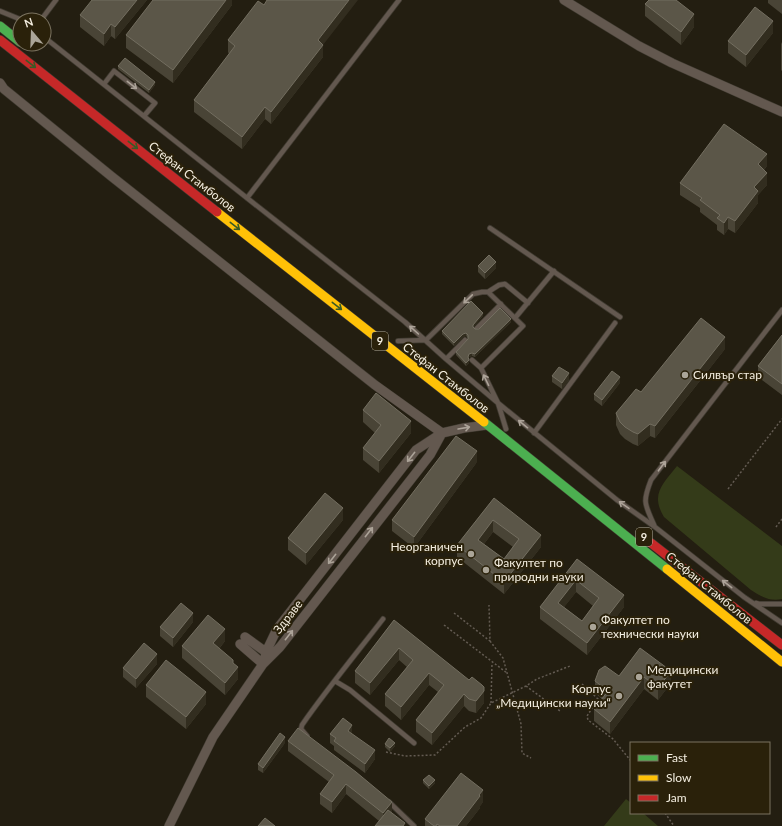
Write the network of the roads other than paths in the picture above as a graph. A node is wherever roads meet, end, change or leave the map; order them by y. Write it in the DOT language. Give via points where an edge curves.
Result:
graph roads {
  1 [pos="56,0"];
  2 [pos="399,0"];
  3 [pos="564,0"];
  4 [pos="0,11"];
  5 [pos="47,12"];
  6 [pos="12,16"];
  7 [pos="0,26"];
  8 [pos="12,36"];
  9 [pos="0,40"];
  10 [pos="52,42"];
  11 [pos="0,83"];
  12 [pos="104,84"];
  13 [pos="782,112"];
  14 [pos="144,116"];
  15 [pos="247,198"];
  16 [pos="490,228"];
  17 [pos="554,271"];
  18 [pos="488,292"];
  19 [pos="528,303"];
  20 [pos="501,304"];
  21 [pos="782,310"];
  22 [pos="620,317"];
  23 [pos="515,318"];
  24 [pos="615,323"];
  25 [pos="476,329"];
  26 [pos="395,339"];
  27 [pos="426,340"];
  28 [pos="465,340"];
  29 [pos="410,351"];
  30 [pos="446,359"];
  31 [pos="472,360"];
  32 [pos="480,368"];
  33 [pos="452,385"];
  34 [pos="498,403"];
  35 [pos="487,425"];
  36 [pos="506,429"];
  37 [pos="442,433"];
  38 [pos="534,433"];
  39 [pos="556,468"];
  40 [pos="655,526"];
  41 [pos="644,537"];
  42 [pos="744,597"];
  43 [pos="782,604"];
  44 [pos="383,619"];
  45 [pos="782,623"];
  46 [pos="759,644"];
  47 [pos="782,645"];
  48 [pos="269,654"];
  49 [pos="782,662"];
  50 [pos="264,664"];
  51 [pos="782,669"];
  52 [pos="335,681"];
  53 [pos="310,739"];
  54 [pos="414,744"];
  55 [pos="382,796"];
  56 [pos="169,826"];
  57 [pos="414,826"];
  1 -- 5 [label="lane"];
  2 -- 15 [label="lane"];
  3 -- 13 [label="street" via="672,63"];
  4 -- 6 [label="lane"];
  7 -- 8 [label="highway"];
  9 -- 35 [label="highway, Стефан Стамболов / 9, one-way"];
  10 -- 12 [label="lane"];
  11 -- 37 [label="street" via="4,89 105,171 363,376"];
  12 -- 14 [label="lane"];
  12 -- 14 [label="lane, one-way" via="114,71 154,103"];
  14 -- 15 [label="lane"];
  27 -- 15 [label="lane, one-way"];
  16 -- 17 [label="lane"];
  17 -- 19 [label="lane"];
  17 -- 22 [label="lane"];
  18 -- 19 [label="lane" via="498,285 505,284"];
  18 -- 20 [label="lane"];
  18 -- 27 [label="lane, one-way" via="473,294"];
  19 -- 23 [label="lane"];
  20 -- 23 [label="lane"];
  20 -- 25 [label="lane"];
  40 -- 21 [label="lane, one-way" via="644,504 651,480"];
  23 -- 32 [label="lane" via="523,326"];
  24 -- 38 [label="lane"];
  26 -- 27 [label="lane"];
  26 -- 29 [label="highway, Стефан Стамболов / 9"];
  27 -- 30 [label="lane"];
  28 -- 30 [label="lane" via="460,348"];
  30 -- 34 [label="lane"];
  31 -- 32 [label="lane"];
  34 -- 32 [label="lane, one-way"];
  33 -- 36 [label="highway, Стефан Стамболов"];
  34 -- 36 [label="lane"];
  38 -- 34 [label="lane, one-way"];
  37 -- 35 [label="street, one-way"];
  35 -- 46 [label="highway, Стефан Стамболов / 9"];
  36 -- 39 [label="highway, Стефан Стамболов"];
  48 -- 37 [label="street, Здраве, one-way" via="280,647 430,455"];
  37 -- 48 [label="street, one-way" via="416,450 278,629"];
  40 -- 38 [label="lane, one-way" via="617,500"];
  42 -- 40 [label="lane, one-way"];
  41 -- 47 [label="highway, Стефан Стамболов / 9"];
  42 -- 43 [label="lane" via="759,604"];
  42 -- 45 [label="lane"];
  44 -- 52 [label="lane"];
  46 -- 49 [label="highway, Стефан Стамболов"];
  46 -- 51 [label="highway, 9"];
  48 -- 50 [label="street"];
  48 -- 50 [label="street" via="243,640"];
  50 -- 56 [label="street" via="212,737"];
  52 -- 53 [label="lane" via="302,725 301,729"];
  52 -- 54 [label="lane" via="350,690"];
  55 -- 57 [label="lane"];
}
